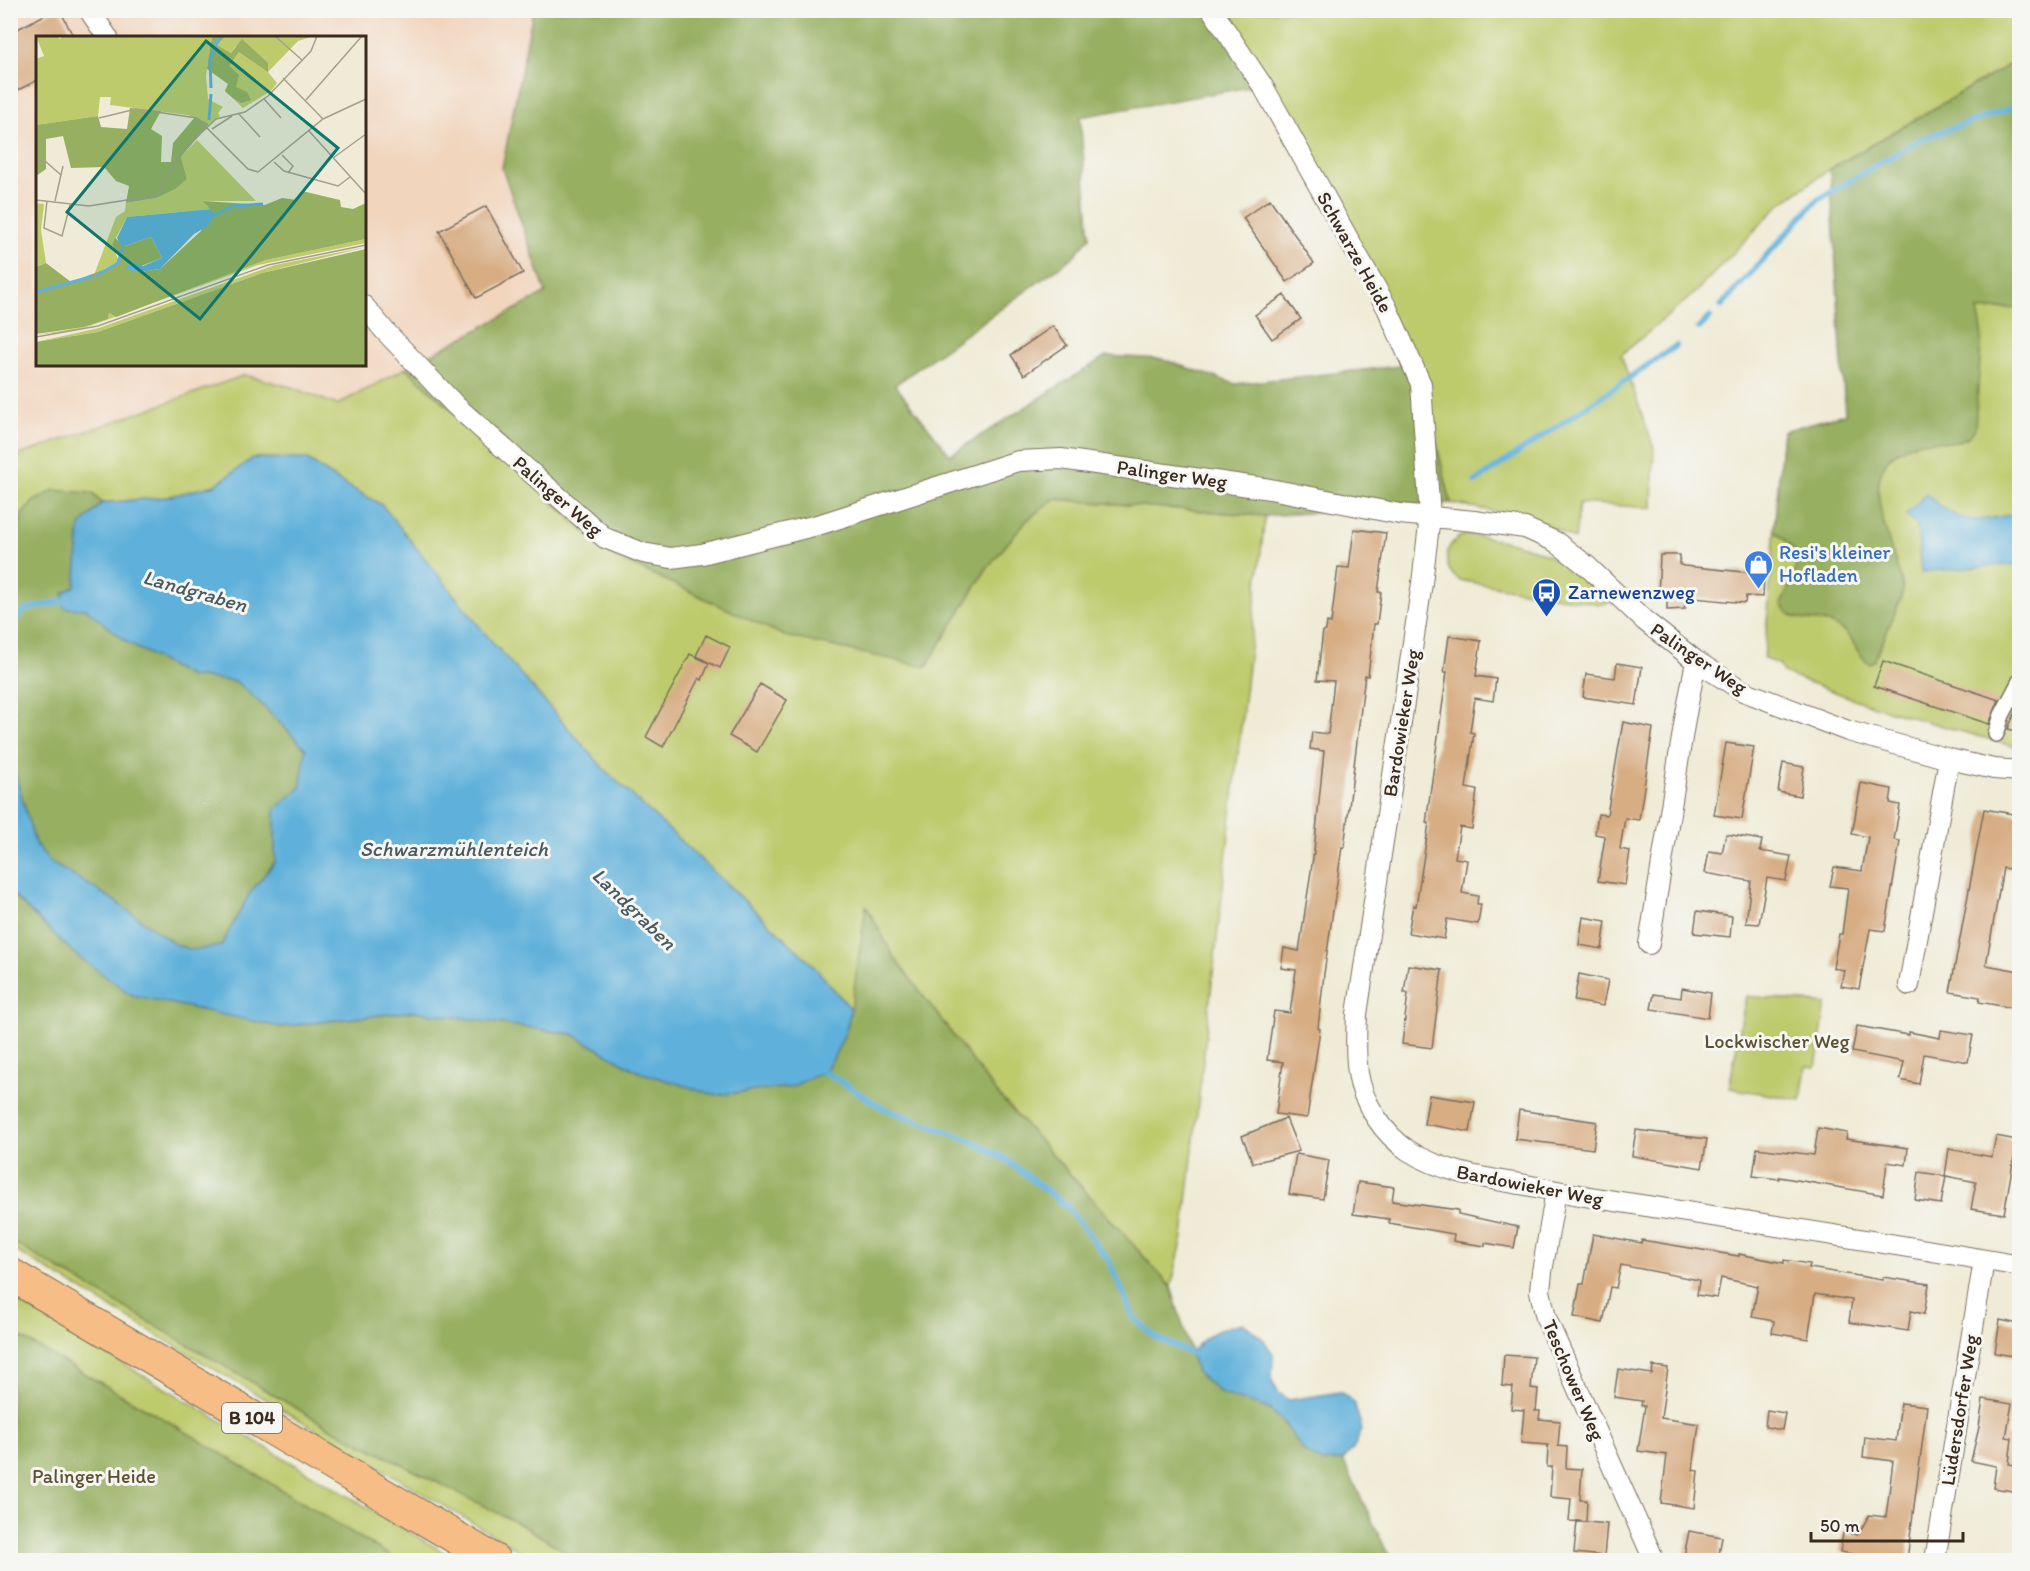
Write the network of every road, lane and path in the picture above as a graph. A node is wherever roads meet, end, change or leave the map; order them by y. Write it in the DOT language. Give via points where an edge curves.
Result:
graph roads {
  1 [pos="89,10"];
  2 [pos="1212,10"];
  3 [pos="107,36"];
  4 [pos="366,308"];
  5 [pos="1430,517"];
  6 [pos="1696,661"];
  7 [pos="2019,681"];
  8 [pos="1996,735"];
  9 [pos="1949,759"];
  10 [pos="2019,771"];
  11 [pos="1649,944"];
  12 [pos="1909,985"];
  13 [pos="1556,1191"];
  14 [pos="1984,1260"];
  15 [pos="2019,1266"];
  16 [pos="10,1274"];
  17 [pos="494,1560"];
  18 [pos="1654,1560"];
  19 [pos="1935,1560"];
  1 -- 3 [label="street"];
  2 -- 5 [label="street, Schwarze Heide" via="1264,88 1309,168 1387,308 1421,384"];
  4 -- 5 [label="street, Palinger Weg" via="456,406 605,538 643,553 671,558 702,554 820,524 1018,461 1061,459"];
  5 -- 6 [label="street, Palinger Weg" via="1526,528 1556,542"];
  5 -- 13 [label="street, Bardowieker Weg" via="1357,1014 1358,1075 1378,1120 1407,1150 1443,1168"];
  6 -- 9 [label="street, Palinger Weg" via="1743,691 1848,731"];
  6 -- 11 [label="street"];
  7 -- 8 [label="street"];
  9 -- 10 [label="street, Palinger Weg"];
  9 -- 12 [label="street"];
  13 -- 14 [label="street, Bardowieker Weg"];
  13 -- 18 [label="street, Teschower Weg" via="1540,1291 1546,1318"];
  14 -- 15 [label="street, Bardowieker Weg"];
  14 -- 19 [label="street, Lüdersdorfer Weg"];
  16 -- 17 [label="main road, B 104"];
}
